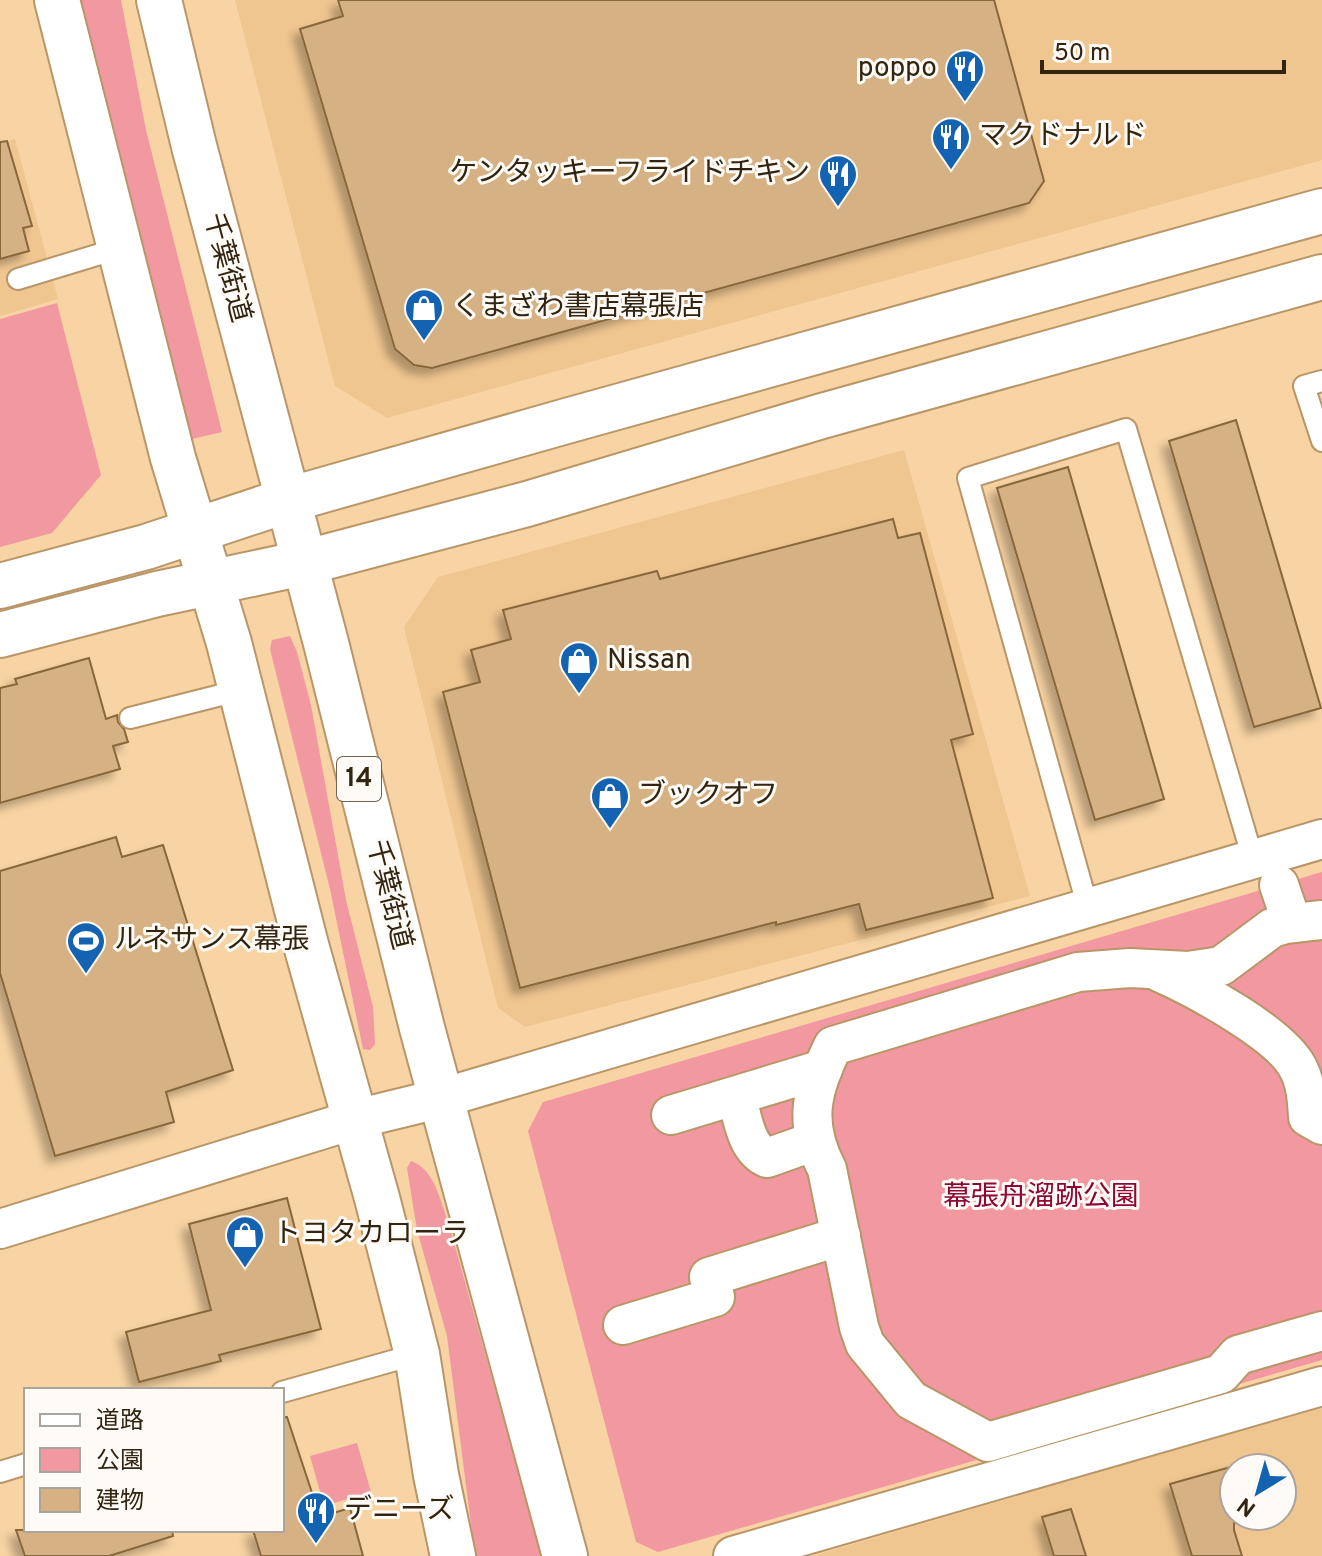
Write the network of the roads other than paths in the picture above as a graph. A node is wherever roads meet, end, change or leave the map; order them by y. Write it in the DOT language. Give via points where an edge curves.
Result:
graph roads {
  1 [pos="57,0"];
  2 [pos="159,0"];
  3 [pos="1322,211"];
  4 [pos="120,248"];
  5 [pos="1322,277"];
  6 [pos="18,279"];
  7 [pos="1322,381"];
  8 [pos="1322,441"];
  9 [pos="288,500"];
  10 [pos="197,531"];
  11 [pos="303,563"];
  12 [pos="212,583"];
  13 [pos="0,586"];
  14 [pos="0,635"];
  15 [pos="241,690"];
  16 [pos="130,718"];
  17 [pos="1322,839"];
  18 [pos="1266,872"];
  19 [pos="1088,908"];
  20 [pos="1307,922"];
  21 [pos="1218,984"];
  22 [pos="827,1044"];
  23 [pos="736,1096"];
  24 [pos="442,1098"];
  25 [pos="671,1115"];
  26 [pos="356,1119"];
  27 [pos="1322,1125"];
  28 [pos="821,1155"];
  29 [pos="0,1229"];
  30 [pos="841,1236"];
  31 [pos="855,1307"];
  32 [pos="623,1325"];
  33 [pos="1322,1331"];
  34 [pos="417,1354"];
  35 [pos="1322,1386"];
  36 [pos="284,1391"];
  37 [pos="24,1465"];
  38 [pos="0,1472"];
  39 [pos="453,1556"];
  40 [pos="565,1556"];
  41 [pos="733,1556"];
  1 -- 4 [label="main road"];
  2 -- 9 [label="main road, 千葉街道 / 14"];
  3 -- 9 [label="main road"];
  4 -- 6 [label="lane"];
  4 -- 10 [label="main road"];
  5 -- 11 [label="main road"];
  7 -- 8 [label="lane" via="1304,386"];
  9 -- 10 [label="main road"];
  9 -- 11 [label="main road, 千葉街道 / 14"];
  10 -- 12 [label="main road"];
  10 -- 13 [label="main road"];
  11 -- 12 [label="main road"];
  11 -- 24 [label="main road, 千葉街道 / 14"];
  12 -- 14 [label="main road"];
  12 -- 15 [label="main road"];
  15 -- 16 [label="lane"];
  15 -- 26 [label="main road"];
  17 -- 18 [label="street"];
  18 -- 19 [label="street"];
  18 -- 19 [label="lane" via="1126,429 968,478"];
  18 -- 20 [label="street"];
  19 -- 24 [label="street"];
  20 -- 21 [label="street" via="1260,935"];
  21 -- 22 [label="street" via="1153,969 1078,972"];
  21 -- 27 [label="street" via="1235,1014 1297,1065 1308,1117"];
  22 -- 23 [label="street"];
  22 -- 28 [label="street" via="811,1127"];
  23 -- 25 [label="street"];
  23 -- 28 [label="street" via="753,1148 762,1155"];
  24 -- 26 [label="street"];
  24 -- 40 [label="main road, 千葉街道 / 14"];
  26 -- 29 [label="street"];
  26 -- 34 [label="main road"];
  28 -- 30 [label="street"];
  28 -- 31 [label="street" via="866,1227"];
  30 -- 31 [label="street"];
  30 -- 32 [label="street" via="709,1277 715,1297"];
  31 -- 33 [label="street" via="865,1344 911,1400 988,1442 1221,1374 1238,1355"];
  34 -- 36 [label="lane"];
  34 -- 39 [label="main road"];
  35 -- 41 [label="street"];
  37 -- 38 [label="lane"];
}
